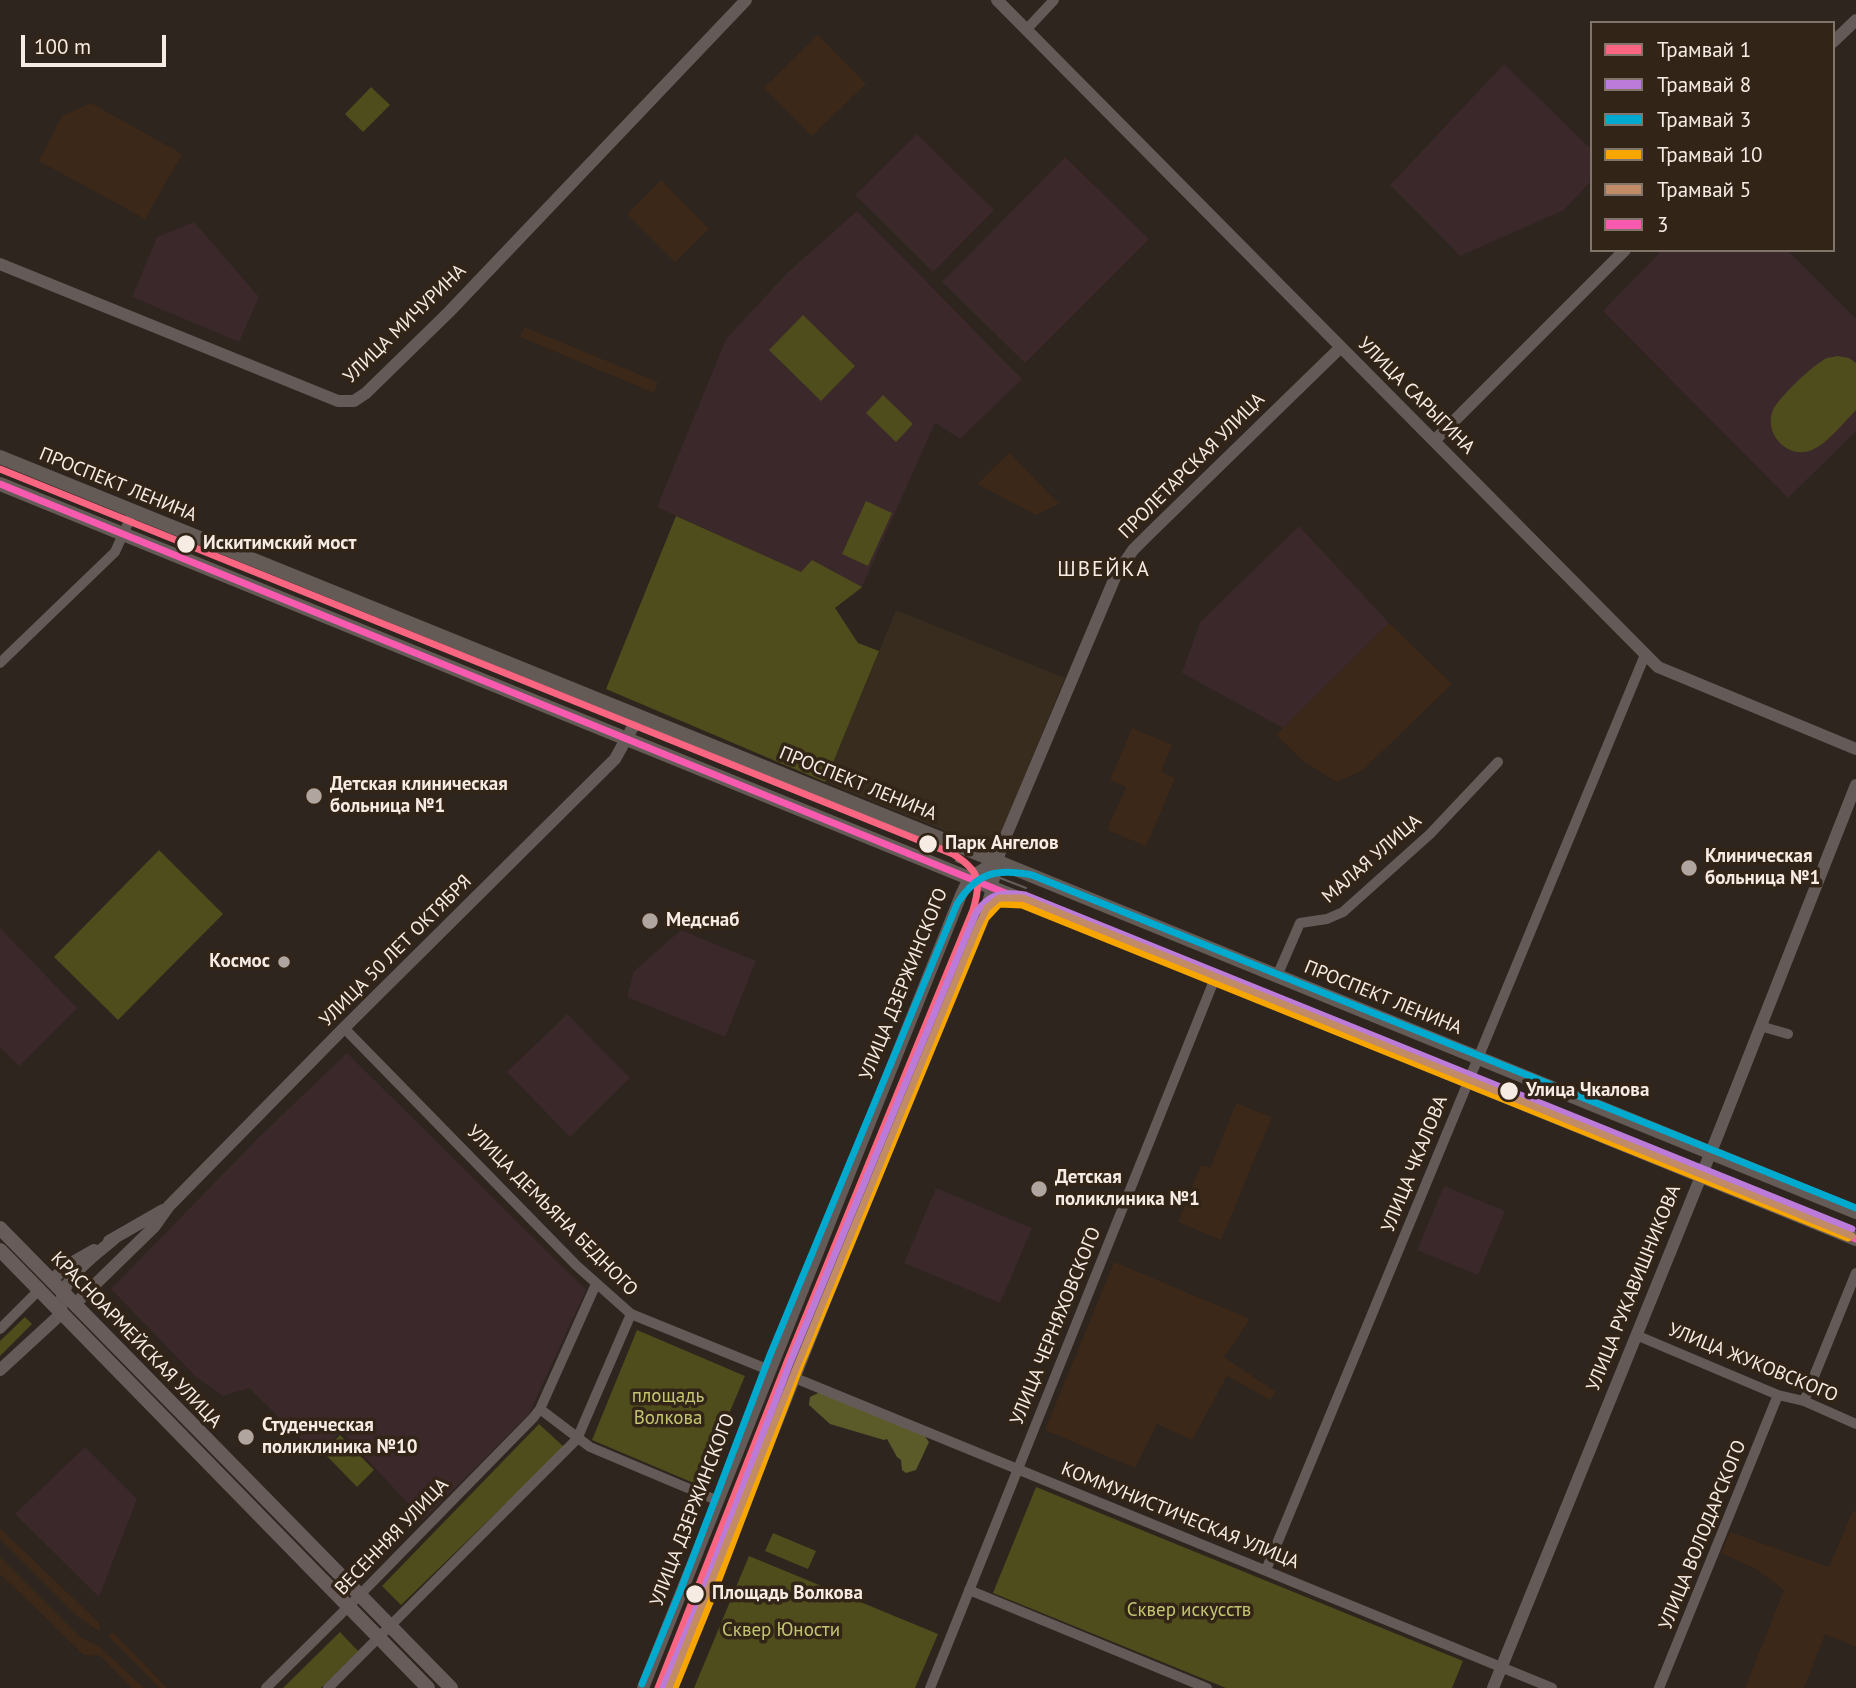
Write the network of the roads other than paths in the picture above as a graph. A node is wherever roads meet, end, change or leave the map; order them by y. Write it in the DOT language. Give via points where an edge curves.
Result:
graph roads {
  1 [pos="747,0"];
  2 [pos="997,0"];
  3 [pos="1054,0"];
  4 [pos="1856,20"];
  5 [pos="1026,30"];
  6 [pos="1835,40"];
  7 [pos="1623,252"];
  8 [pos="0,264"];
  9 [pos="1340,348"];
  10 [pos="1434,441"];
  11 [pos="0,457"];
  12 [pos="0,484"];
  13 [pos="133,512"];
  14 [pos="123,534"];
  15 [pos="1645,655"];
  16 [pos="0,663"];
  17 [pos="639,716"];
  18 [pos="628,738"];
  19 [pos="1856,749"];
  20 [pos="1498,762"];
  21 [pos="1856,785"];
  22 [pos="996,861"];
  23 [pos="969,878"];
  24 [pos="993,888"];
  25 [pos="1277,975"];
  26 [pos="1214,978"];
  27 [pos="1760,1026"];
  28 [pos="344,1028"];
  29 [pos="1788,1034"];
  30 [pos="1477,1057"];
  31 [pos="1467,1081"];
  32 [pos="1710,1153"];
  33 [pos="1701,1175"];
  34 [pos="169,1206"];
  35 [pos="1856,1212"];
  36 [pos="0,1228"];
  37 [pos="114,1238"];
  38 [pos="1856,1239"];
  39 [pos="0,1250"];
  40 [pos="1856,1273"];
  41 [pos="51,1280"];
  42 [pos="596,1284"];
  43 [pos="39,1290"];
  44 [pos="63,1292"];
  45 [pos="75,1304"];
  46 [pos="62,1313"];
  47 [pos="631,1314"];
  48 [pos="0,1329"];
  49 [pos="1636,1335"];
  50 [pos="0,1370"];
  51 [pos="769,1370"];
  52 [pos="795,1378"];
  53 [pos="1778,1395"];
  54 [pos="1804,1401"];
  55 [pos="540,1409"];
  56 [pos="1856,1424"];
  57 [pos="577,1439"];
  58 [pos="1018,1469"];
  59 [pos="716,1500"];
  60 [pos="1266,1570"];
  61 [pos="969,1590"];
  62 [pos="359,1596"];
  63 [pos="348,1607"];
  64 [pos="390,1627"];
  65 [pos="379,1638"];
  66 [pos="1501,1667"];
  67 [pos="266,1688"];
  68 [pos="328,1688"];
  69 [pos="428,1688"];
  70 [pos="451,1688"];
  71 [pos="643,1688"];
  72 [pos="671,1688"];
  73 [pos="930,1688"];
  74 [pos="1207,1688"];
  75 [pos="1493,1688"];
  76 [pos="1552,1688"];
  77 [pos="1659,1688"];
  1 -- 8 [label="street, УЛИЦА МИЧУРИНА" via="449,312 354,401 338,401"];
  2 -- 5 [label="street, УЛИЦА САРЫГИНА"];
  3 -- 5 [label="street"];
  4 -- 6 [label="street"];
  5 -- 9 [label="street, УЛИЦА САРЫГИНА"];
  7 -- 10 [label="street"];
  9 -- 10 [label="street, УЛИЦА САРЫГИНА"];
  9 -- 22 [label="street, ПРОЛЕТАРСКАЯ УЛИЦА" via="1216,466 1122,565"];
  10 -- 15 [label="street, УЛИЦА САРЫГИНА"];
  11 -- 13 [label="main road, ПРОСПЕКТ ЛЕНИНА"];
  12 -- 14 [label="main road"];
  13 -- 14 [label="street"];
  13 -- 17 [label="main road, ПРОСПЕКТ ЛЕНИНА"];
  14 -- 16 [label="street" via="115,552"];
  14 -- 18 [label="main road"];
  15 -- 19 [label="street, УЛИЦА САРЫГИНА" via="1673,674"];
  15 -- 30 [label="street, УЛИЦА ЧКАЛОВА"];
  17 -- 18 [label="street, УЛИЦА 50 ЛЕТ ОКТЯБРЯ"];
  17 -- 22 [label="main road, ПРОСПЕКТ ЛЕНИНА"];
  18 -- 23 [label="main road"];
  18 -- 28 [label="street, УЛИЦА 50 ЛЕТ ОКТЯБРЯ" via="615,759"];
  20 -- 25 [label="street, МАЛАЯ УЛИЦА" via="1430,834 1343,912 1300,923"];
  21 -- 27 [label="street, УЛИЦА РУКАВИШНИКОВА"];
  22 -- 23 [label="street, УЛИЦА ДЗЕРЖИНСКОГО"];
  22 -- 24 [label="street"];
  22 -- 25 [label="main road, ПРОСПЕКТ ЛЕНИНА"];
  23 -- 24 [label="main road"];
  23 -- 51 [label="street, УЛИЦА ДЗЕРЖИНСКОГО"];
  24 -- 26 [label="main road"];
  24 -- 52 [label="street"];
  25 -- 30 [label="main road, ПРОСПЕКТ ЛЕНИНА"];
  26 -- 31 [label="main road"];
  26 -- 58 [label="street, УЛИЦА ЧЕРНЯХОВСКОГО"];
  27 -- 29 [label="street"];
  27 -- 32 [label="street, УЛИЦА РУКАВИШНИКОВА"];
  28 -- 34 [label="street, УЛИЦА 50 ЛЕТ ОКТЯБРЯ"];
  28 -- 42 [label="street, УЛИЦА ДЕМЬЯНА БЕДНОГО"];
  30 -- 31 [label="street, УЛИЦА ЧКАЛОВА"];
  30 -- 32 [label="main road, ПРОСПЕКТ ЛЕНИНА"];
  31 -- 33 [label="main road"];
  31 -- 60 [label="street, УЛИЦА ЧКАЛОВА"];
  32 -- 33 [label="street, УЛИЦА РУКАВИШНИКОВА"];
  32 -- 35 [label="main road, ПРОСПЕКТ ЛЕНИНА"];
  33 -- 38 [label="main road"];
  33 -- 49 [label="street, УЛИЦА РУКАВИШНИКОВА"];
  34 -- 37 [label="street, УЛИЦА 50 ЛЕТ ОКТЯБРЯ"];
  34 -- 45 [label="street, УЛИЦА 50 ЛЕТ ОКТЯБРЯ" via="154,1227"];
  36 -- 41 [label="main road, КРАСНОАРМЕЙСКАЯ УЛИЦА"];
  37 -- 41 [label="street, УЛИЦА 50 ЛЕТ ОКТЯБРЯ"];
  37 -- 44 [label="street"];
  39 -- 43 [label="main road, КРАСНОАРМЕЙСКАЯ УЛИЦА"];
  40 -- 54 [label="street"];
  41 -- 43 [label="main road, УЛИЦА 50 ЛЕТ ОКТЯБРЯ"];
  41 -- 44 [label="main road, КРАСНОАРМЕЙСКАЯ УЛИЦА"];
  42 -- 47 [label="street, УЛИЦА ДЕМЬЯНА БЕДНОГО"];
  42 -- 55 [label="street, ВЕСЕННЯЯ УЛИЦА"];
  43 -- 46 [label="main road, КРАСНОАРМЕЙСКАЯ УЛИЦА"];
  43 -- 48 [label="street, УЛИЦА 50 ЛЕТ ОКТЯБРЯ"];
  44 -- 45 [label="main road, КРАСНОАРМЕЙСКАЯ УЛИЦА"];
  44 -- 46 [label="street"];
  45 -- 46 [label="main road, УЛИЦА 50 ЛЕТ ОКТЯБРЯ"];
  45 -- 62 [label="main road, КРАСНОАРМЕЙСКАЯ УЛИЦА"];
  46 -- 50 [label="street, УЛИЦА 50 ЛЕТ ОКТЯБРЯ"];
  46 -- 63 [label="main road, КРАСНОАРМЕЙСКАЯ УЛИЦА"];
  47 -- 51 [label="street, УЛИЦА ДЕМЬЯНА БЕДНОГО"];
  47 -- 57 [label="street"];
  49 -- 53 [label="street, УЛИЦА ЖУКОВСКОГО"];
  49 -- 66 [label="street, УЛИЦА РУКАВИШНИКОВА"];
  51 -- 59 [label="street, УЛИЦА ДЗЕРЖИНСКОГО"];
  52 -- 58 [label="street, КОММУНИСТИЧЕСКАЯ УЛИЦА"];
  52 -- 72 [label="street"];
  53 -- 54 [label="street, УЛИЦА ЖУКОВСКОГО"];
  53 -- 77 [label="street, УЛИЦА ВОЛОДАРСКОГО"];
  54 -- 56 [label="street, УЛИЦА ЖУКОВСКОГО"];
  55 -- 57 [label="street"];
  55 -- 62 [label="street, ВЕСЕННЯЯ УЛИЦА"];
  57 -- 59 [label="street"];
  57 -- 64 [label="street"];
  58 -- 60 [label="street, КОММУНИСТИЧЕСКАЯ УЛИЦА"];
  58 -- 61 [label="street, УЛИЦА ЧЕРНЯХОВСКОГО"];
  59 -- 71 [label="street, УЛИЦА ДЗЕРЖИНСКОГО"];
  60 -- 66 [label="street, КОММУНИСТИЧЕСКАЯ УЛИЦА"];
  61 -- 73 [label="street, УЛИЦА ЧЕРНЯХОВСКОГО"];
  61 -- 74 [label="street"];
  62 -- 63 [label="street, ВЕСЕННЯЯ УЛИЦА"];
  62 -- 64 [label="main road, КРАСНОАРМЕЙСКАЯ УЛИЦА"];
  63 -- 65 [label="main road, КРАСНОАРМЕЙСКАЯ УЛИЦА"];
  63 -- 67 [label="street, ВЕСЕННЯЯ УЛИЦА"];
  64 -- 65 [label="street"];
  64 -- 70 [label="main road, КРАСНОАРМЕЙСКАЯ УЛИЦА"];
  65 -- 68 [label="street"];
  65 -- 69 [label="main road, КРАСНОАРМЕЙСКАЯ УЛИЦА"];
  66 -- 75 [label="street, УЛИЦА РУКАВИШНИКОВА"];
  66 -- 76 [label="street, КОММУНИСТИЧЕСКАЯ УЛИЦА"];
}
